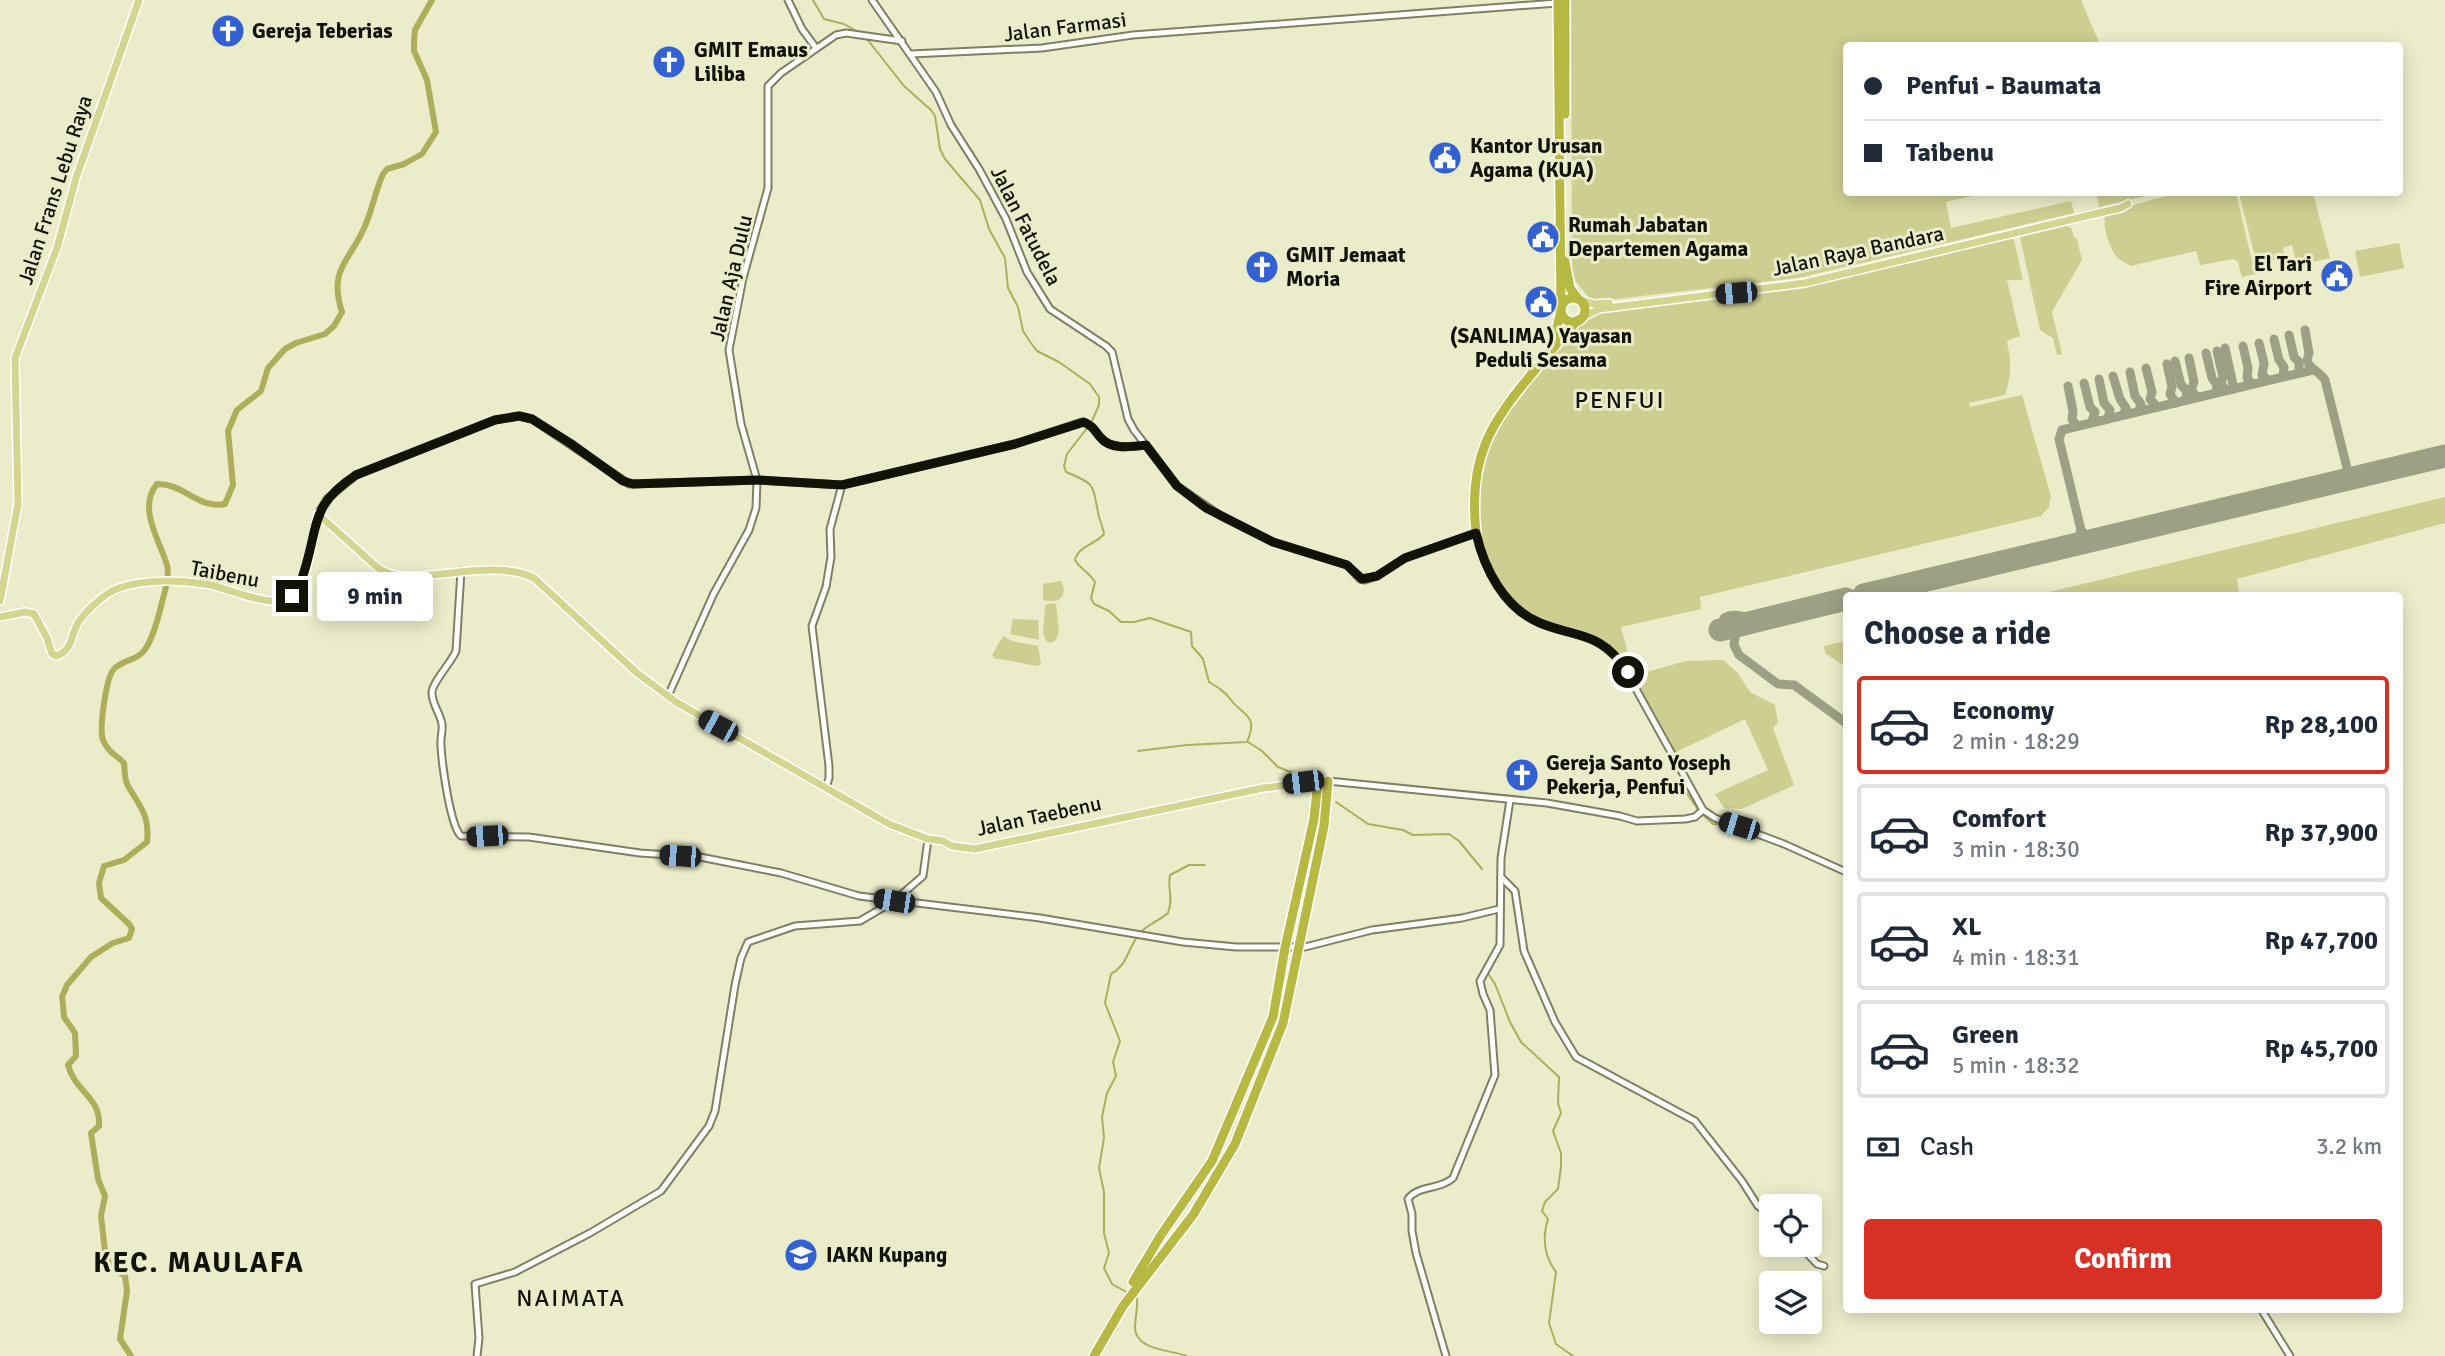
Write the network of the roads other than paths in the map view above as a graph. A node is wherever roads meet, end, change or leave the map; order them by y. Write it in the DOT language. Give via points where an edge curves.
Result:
graph roads {
  1 [pos="139,0"];
  2 [pos="788,0"];
  3 [pos="872,0"];
  4 [pos="1560,1"];
  5 [pos="902,41"];
  6 [pos="816,48"];
  7 [pos="911,54"];
  8 [pos="1562,157"];
  9 [pos="2099,211"];
  10 [pos="1833,275"];
  11 [pos="1579,300"];
  12 [pos="1561,309"];
  13 [pos="1580,319"];
  14 [pos="1552,348"];
  15 [pos="1146,445"];
  16 [pos="758,480"];
  17 [pos="842,485"];
  18 [pos="318,514"];
  19 [pos="1476,533"];
  20 [pos="461,570"];
  21 [pos="0,601"];
  22 [pos="0,617"];
  23 [pos="668,696"];
  24 [pos="1320,781"];
  25 [pos="826,788"];
  26 [pos="1510,800"];
  27 [pos="1702,812"];
  28 [pos="928,839"];
  29 [pos="1843,871"];
  30 [pos="1501,877"];
  31 [pos="894,901"];
  32 [pos="1499,909"];
  33 [pos="1285,947"];
  34 [pos="1298,947"];
  35 [pos="1759,1206"];
  36 [pos="1810,1257"];
  37 [pos="1824,1266"];
  38 [pos="1146,1268"];
  39 [pos="2263,1313"];
  40 [pos="477,1356"];
  41 [pos="1092,1356"];
  42 [pos="1446,1356"];
  43 [pos="2290,1356"];
  1 -- 21 [label="main road, Jalan Frans Lebu Raya" via="76,178 57,248 15,358 18,504"];
  2 -- 6 [label="street"];
  3 -- 5 [label="street, Jalan Fatudela"];
  4 -- 7 [label="street, Jalan Farmasi" via="1142,34 1042,48"];
  4 -- 8 [label="highway"];
  5 -- 6 [label="street, Jalan Aja Dulu" via="839,34"];
  5 -- 7 [label="street, Jalan Fatudela"];
  6 -- 16 [label="street, Jalan Aja Dulu" via="768,86 768,188 730,342 739,417"];
  7 -- 15 [label="street, Jalan Fatudela" via="979,169 1027,272 1050,309 1112,352 1128,419"];
  8 -- 11 [label="highway" via="1566,272"];
  8 -- 12 [label="highway"];
  9 -- 10 [label="main road, Jalan Raya Bandara"];
  10 -- 11 [label="main road, Jalan Raya Bandara" via="1610,303"];
  10 -- 13 [label="main road, Jalan Raya Bandara" via="1758,290 1599,309"];
  11 -- 12 [label="highway" via="1567,300"];
  11 -- 13 [label="highway" via="1585,308"];
  12 -- 13 [label="highway" via="1567,320"];
  12 -- 14 [label="highway"];
  13 -- 14 [label="highway"];
  14 -- 19 [label="highway" via="1504,407 1483,447 1475,481"];
  15 -- 17 [label="street" via="1113,445 1086,423"];
  15 -- 19 [label="street, Jalan Fatudela" via="1177,486 1206,508 1273,542 1347,565 1362,579"];
  16 -- 17 [label="street"];
  16 -- 18 [label="street" via="626,483 547,427 519,416 495,420 356,475 327,499"];
  16 -- 23 [label="street, Jalan Aja Dulu" via="749,530 714,593"];
  17 -- 25 [label="street" via="830,529 826,587 812,626 829,766"];
  18 -- 20 [label="main road, Jalan Taebenu" via="387,574"];
  18 -- 22 [label="main road, Taibenu" via="300,584 290,598 262,600 217,586 169,582 128,585 106,593 79,623 66,651 53,656 34,614"];
  19 -- 27 [label="street" via="1489,573 1521,611 1539,622 1587,636 1621,662"];
  20 -- 23 [label="main road, Jalan Taebenu" via="516,570 534,578"];
  20 -- 31 [label="street" via="456,650 432,692 442,724 449,807 458,834 529,837 700,857"];
  23 -- 25 [label="main road, Jalan Taebenu"];
  24 -- 26 [label="street, Jalan Taebenu"];
  24 -- 28 [label="main road, Jalan Taebenu" via="973,848"];
  24 -- 33 [label="highway"];
  24 -- 34 [label="highway" via="1324,826"];
  25 -- 28 [label="main road, Jalan Taebenu" via="889,824"];
  26 -- 27 [label="street, Jalan Taebenu" via="1642,821 1685,819"];
  26 -- 30 [label="street"];
  27 -- 29 [label="street"];
  28 -- 31 [label="street" via="923,876"];
  30 -- 32 [label="street"];
  30 -- 35 [label="street" via="1515,891 1524,951 1576,1057 1695,1121"];
  31 -- 33 [label="street" via="1040,918 1197,944"];
  31 -- 40 [label="street" via="860,921 795,926 748,942 739,966 709,1126 656,1195 515,1272 475,1284"];
  32 -- 34 [label="street"];
  32 -- 42 [label="street" via="1499,949 1480,981 1490,1010 1496,1062 1490,1092 1453,1178 1408,1199 1416,1253"];
  33 -- 34 [label="street"];
  33 -- 38 [label="highway" via="1273,1017 1219,1147"];
  34 -- 38 [label="highway" via="1283,1023 1236,1143 1193,1215"];
  36 -- 37 [label="street"];
  38 -- 41 [label="highway"];
  39 -- 43 [label="street"];
}
